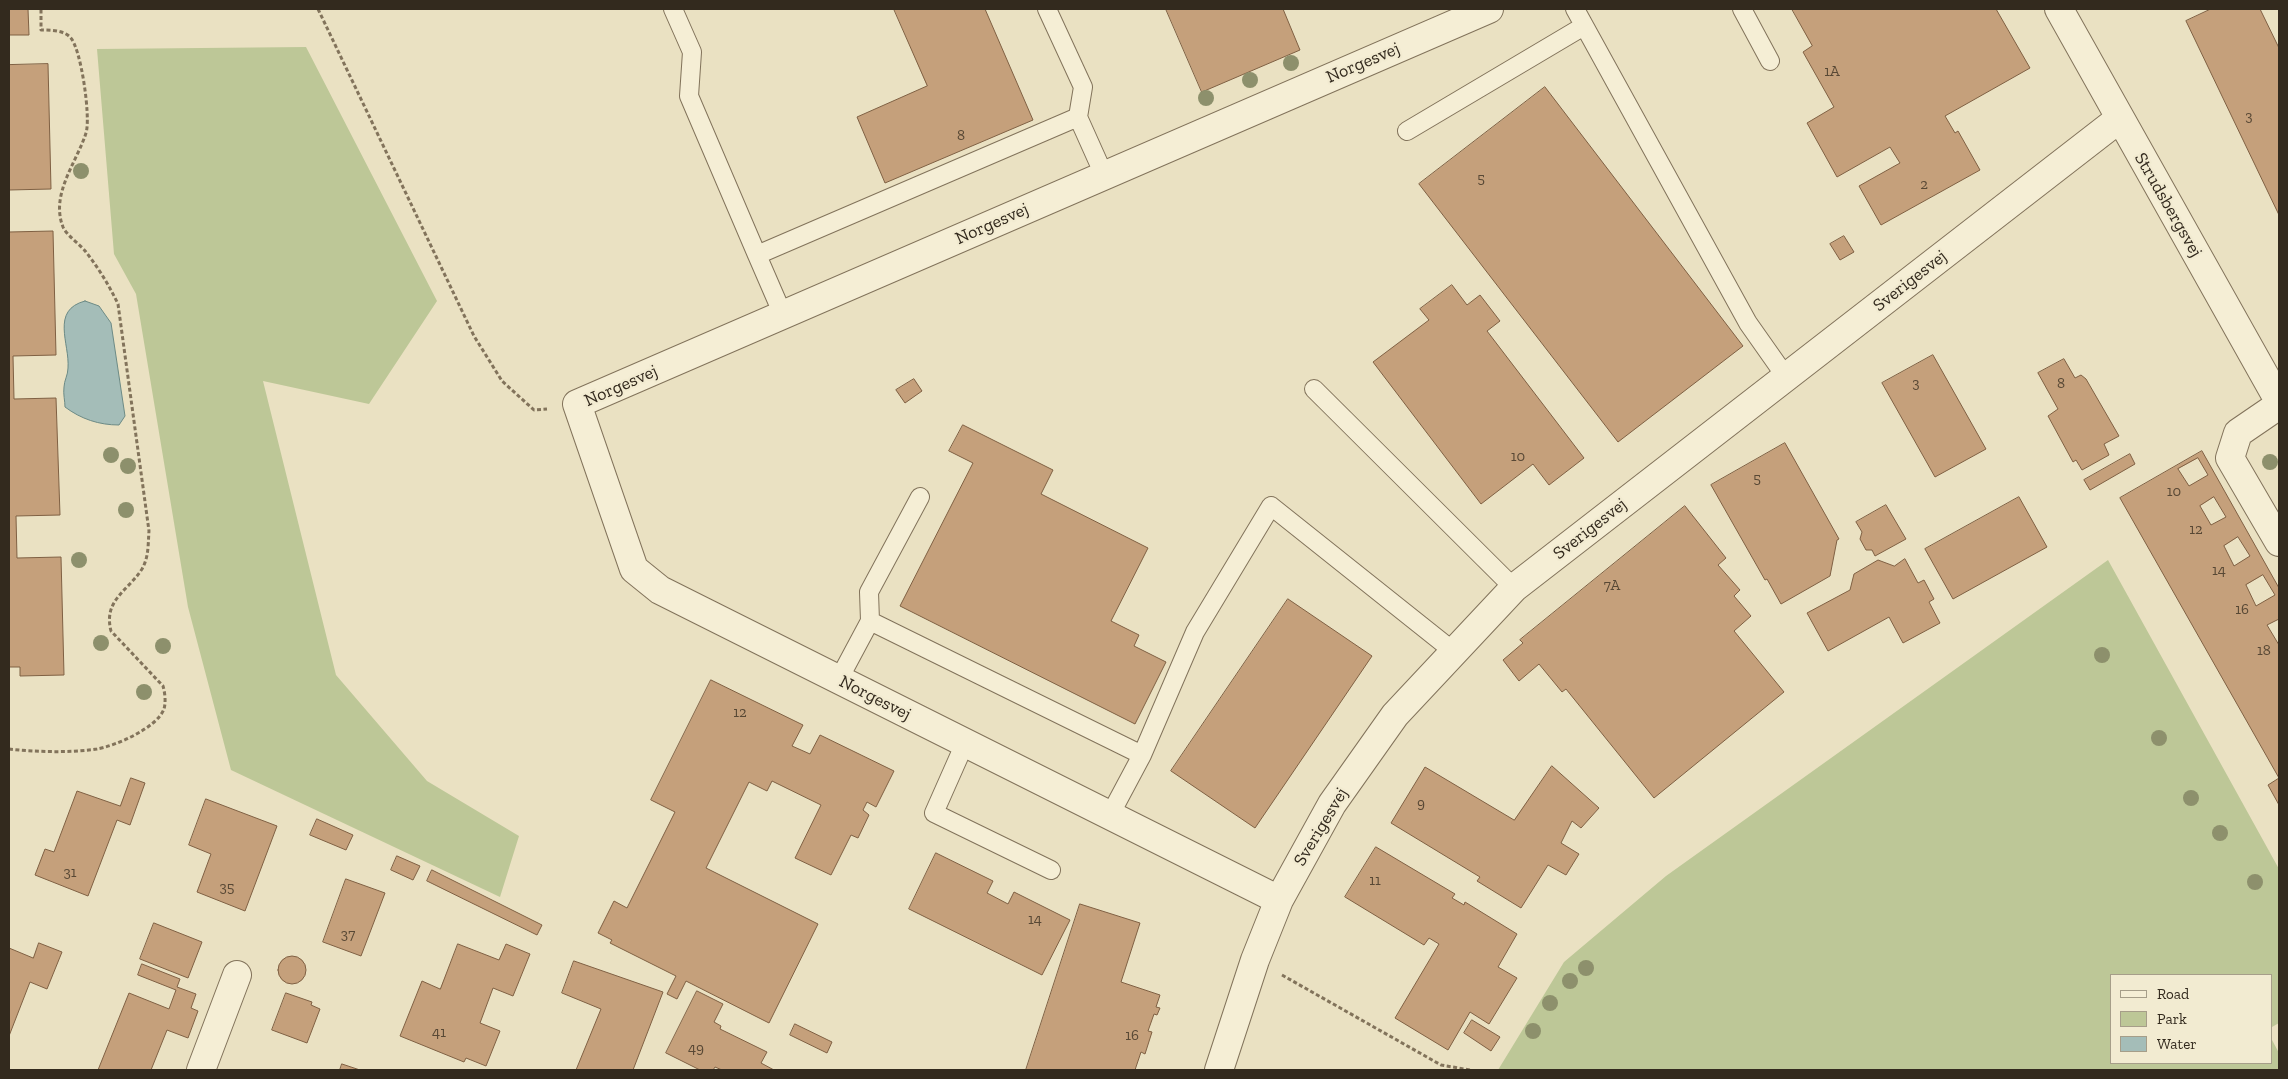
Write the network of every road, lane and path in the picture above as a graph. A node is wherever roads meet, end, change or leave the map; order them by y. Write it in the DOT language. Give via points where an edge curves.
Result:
graph roads {
  1 [pos="41,9"];
  2 [pos="318,9"];
  3 [pos="673,9"];
  4 [pos="1047,9"];
  5 [pos="1489,9"];
  6 [pos="1575,9"];
  7 [pos="1742,9"];
  8 [pos="2066,11"];
  9 [pos="1584,26"];
  10 [pos="1770,61"];
  11 [pos="1078,117"];
  12 [pos="2119,119"];
  13 [pos="1407,131"];
  14 [pos="1104,175"];
  15 [pos="757,255"];
  16 [pos="783,315"];
  17 [pos="1786,377"];
  18 [pos="1314,389"];
  19 [pos="2279,401"];
  20 [pos="577,404"];
  21 [pos="2279,405"];
  22 [pos="920,497"];
  23 [pos="2279,542"];
  24 [pos="1514,588"];
  25 [pos="870,621"];
  26 [pos="1453,651"];
  27 [pos="839,680"];
  28 [pos="966,743"];
  29 [pos="9,749"];
  30 [pos="1142,755"];
  31 [pos="1110,815"];
  32 [pos="1051,870"];
  33 [pos="1279,900"];
  34 [pos="1255,960"];
  35 [pos="237,975"];
  36 [pos="201,1070"];
  37 [pos="1219,1070"];
  38 [pos="1470,1070"];
  1 -- 29 [label="path" via="41,30 55,30 68,35 74,42 80,68 87,131 65,182 60,204 64,228 106,278 118,304 149,531 148,554 143,568 112,605 108,619 111,631 163,686 165,696 164,709 154,723 131,737 98,749"];
  2 -- 20 [label="path" via="474,336 502,381 534,410"];
  3 -- 15 [label="lane" via="692,52 690,96"];
  4 -- 11 [label="lane" via="1083,87"];
  5 -- 14 [label="street, Norgesvej"];
  6 -- 9 [label="lane"];
  7 -- 10 [label="lane"];
  8 -- 12 [label="street, Strudsbergsvej"];
  9 -- 13 [label="lane"];
  9 -- 17 [label="lane" via="1748,323"];
  11 -- 14 [label="lane"];
  11 -- 15 [label="lane"];
  12 -- 17 [label="street, Sverigesvej"];
  12 -- 19 [label="street, Strudsbergsvej"];
  14 -- 16 [label="street, Norgesvej"];
  15 -- 16 [label="lane"];
  16 -- 20 [label="street, Norgesvej"];
  17 -- 24 [label="street, Sverigesvej"];
  18 -- 24 [label="lane"];
  20 -- 27 [label="street, Norgesvej" via="634,568 660,590"];
  21 -- 23 [label="street" via="2238,434 2230,458"];
  22 -- 25 [label="lane" via="869,592"];
  24 -- 26 [label="street, Sverigesvej"];
  25 -- 27 [label="lane"];
  25 -- 30 [label="lane"];
  26 -- 30 [label="lane" via="1271,506 1195,632"];
  26 -- 33 [label="street, Sverigesvej" via="1394,714 1332,804"];
  27 -- 28 [label="street, Norgesvej"];
  28 -- 31 [label="street, Norgesvej"];
  28 -- 32 [label="lane" via="934,813"];
  30 -- 31 [label="lane"];
  31 -- 33 [label="street, Norgesvej"];
  33 -- 34 [label="street, Sverigesvej"];
  34 -- 37 [label="street, Sverigesvej"];
  34 -- 38 [label="path" via="1441,1064"];
  35 -- 36 [label="street"];
}
